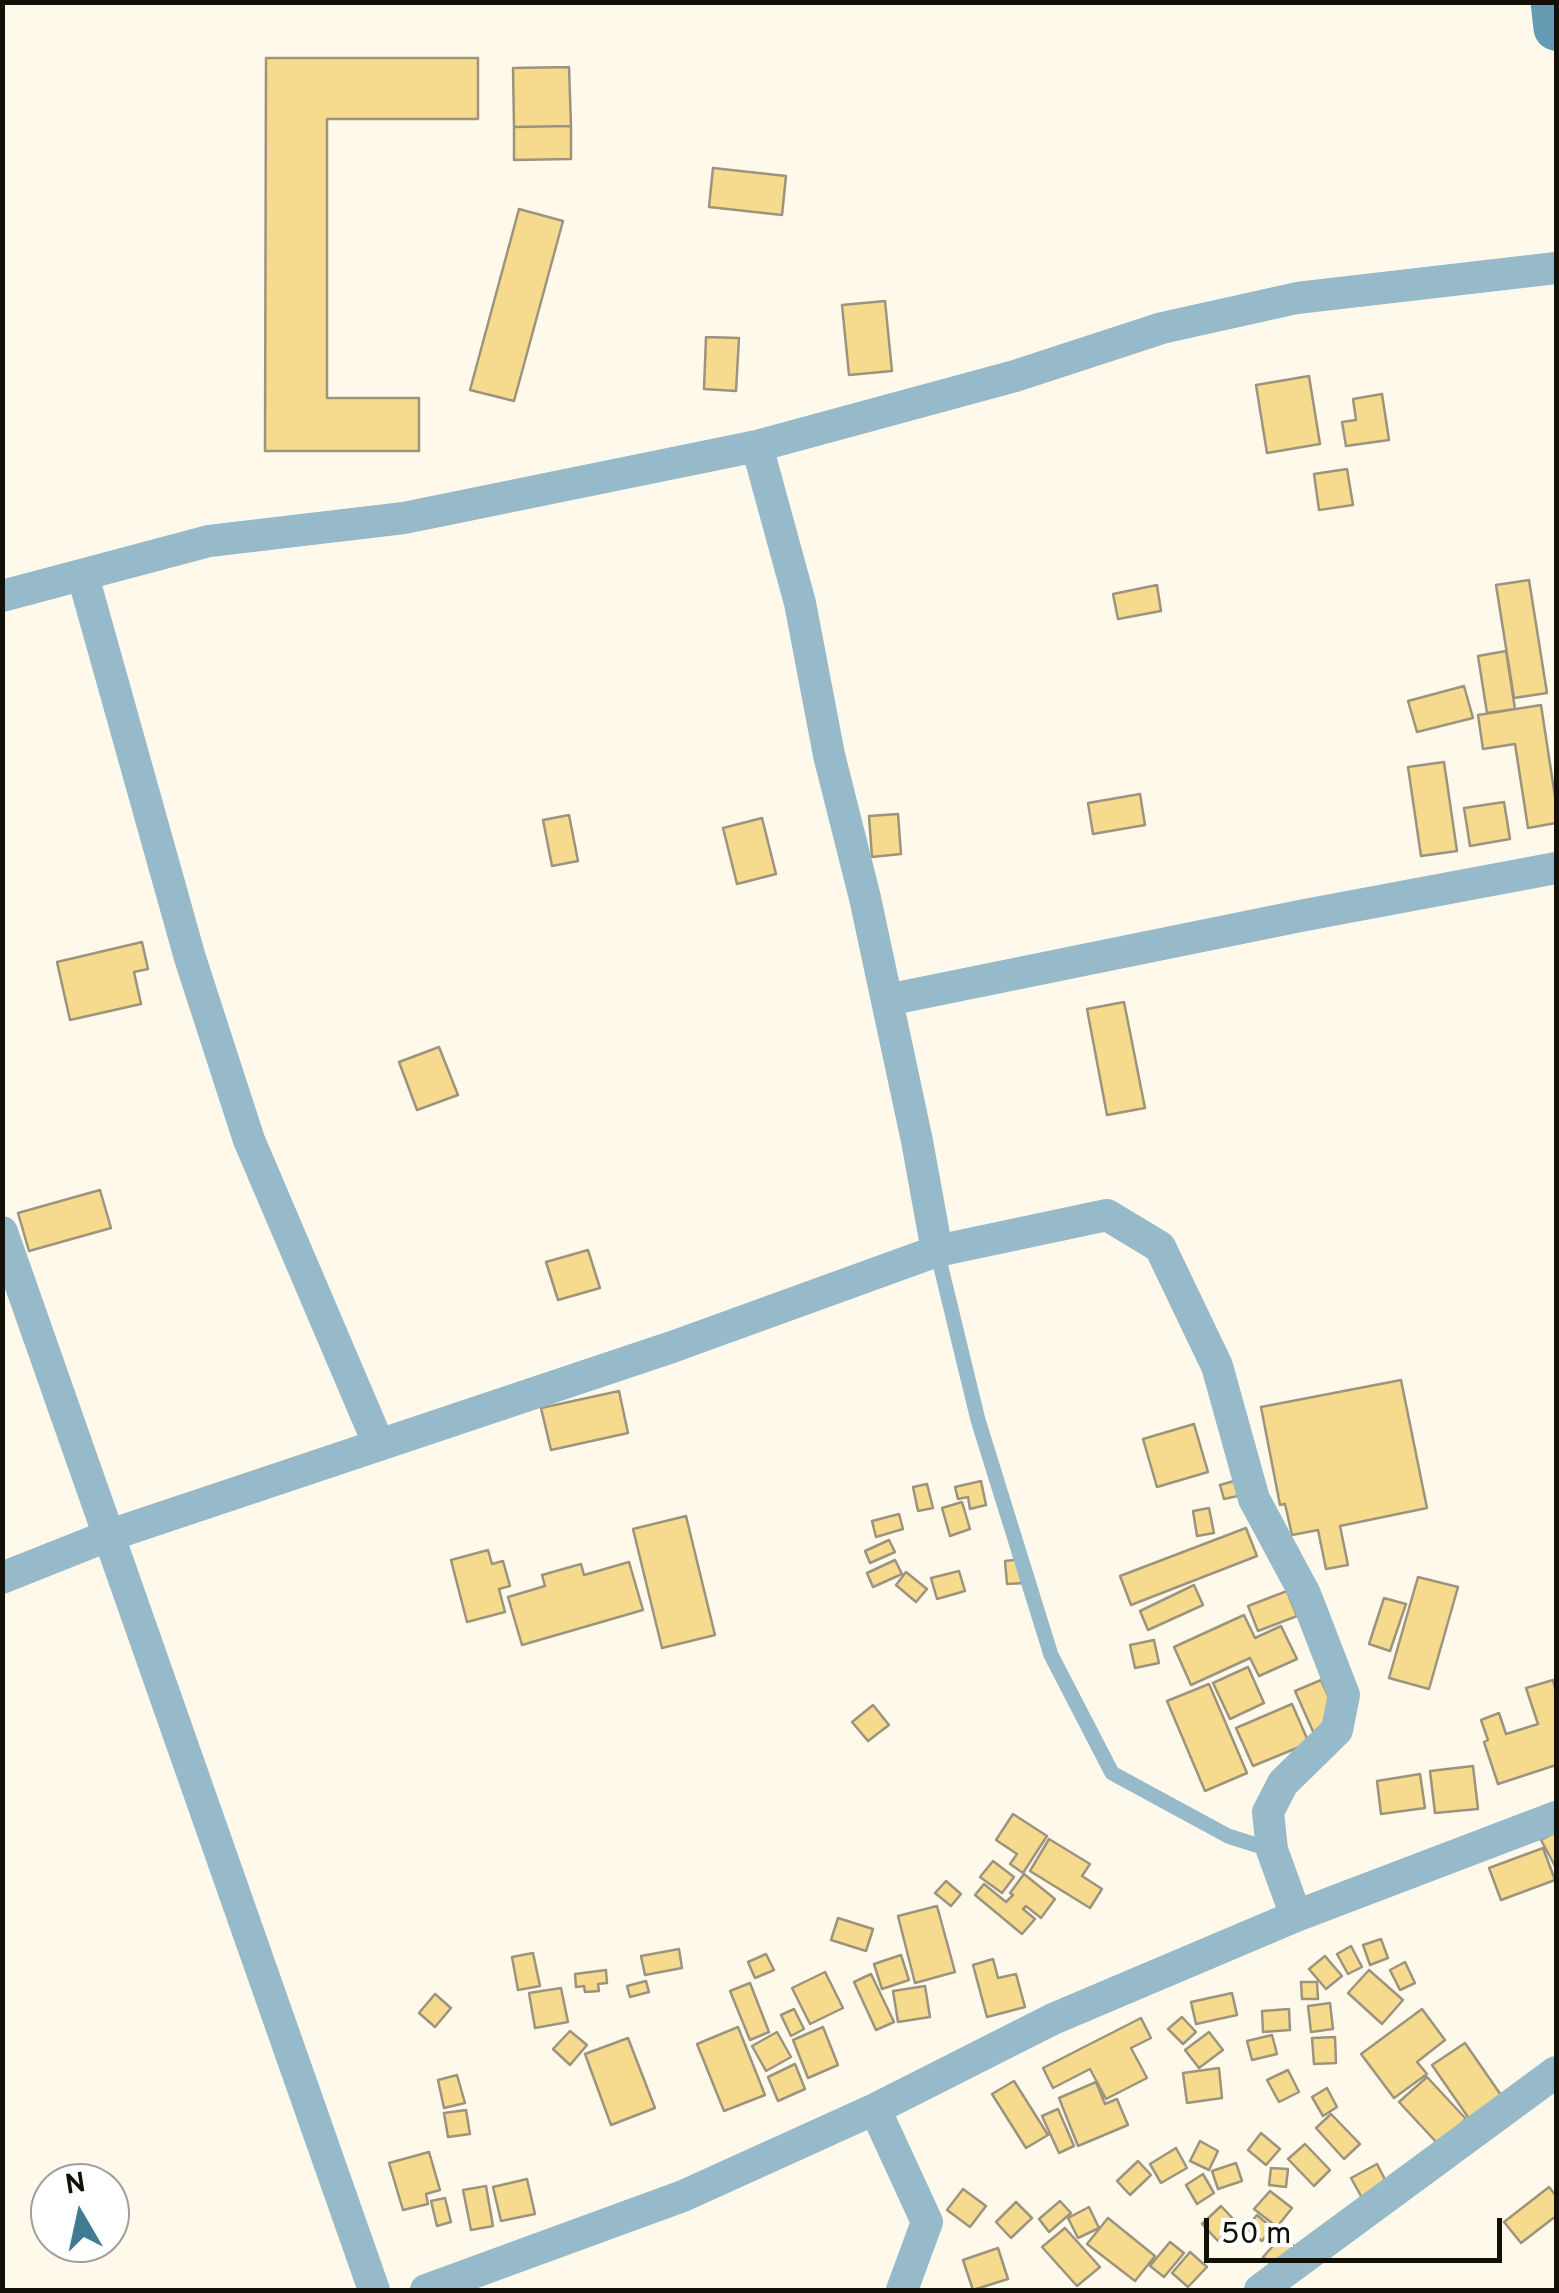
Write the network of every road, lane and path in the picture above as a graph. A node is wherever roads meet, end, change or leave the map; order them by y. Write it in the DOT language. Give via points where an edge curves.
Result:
graph roads {
  1 [pos="1553,2"];
  2 [pos="1556,28"];
  3 [pos="1556,268"];
  4 [pos="757,446"];
  5 [pos="83,576"];
  6 [pos="2,596"];
  7 [pos="1556,868"];
  8 [pos="887,1000"];
  9 [pos="2,1232"];
  10 [pos="937,1251"];
  11 [pos="379,1445"];
  12 [pos="110,1535"];
  13 [pos="2,1578"];
  14 [pos="1556,1817"];
  15 [pos="1272,1850"];
  16 [pos="1296,1916"];
  17 [pos="1556,2072"];
  18 [pos="874,2109"];
  19 [pos="374,2290"];
  20 [pos="426,2290"];
  21 [pos="902,2290"];
  22 [pos="1260,2290"];
  1 -- 2 [label="main road"];
  3 -- 4 [label="street" via="1297,298 1162,328"];
  4 -- 5 [label="street" via="404,518 209,541"];
  4 -- 8 [label="street" via="800,603"];
  5 -- 6 [label="street"];
  5 -- 11 [label="street" via="190,958 249,1140"];
  7 -- 8 [label="street"];
  8 -- 10 [label="street"];
  9 -- 12 [label="street"];
  10 -- 11 [label="street"];
  10 -- 15 [label="lane" via="978,1420 1051,1654 1112,1773 1228,1836"];
  10 -- 15 [label="street" via="1107,1215 1160,1247 1217,1366 1254,1499 1305,1594 1344,1695 1337,1730 1283,1784 1268,1812"];
  11 -- 12 [label="street"];
  12 -- 13 [label="street"];
  12 -- 19 [label="street"];
  14 -- 16 [label="street"];
  15 -- 16 [label="street"];
  16 -- 18 [label="street" via="1053,2020"];
  17 -- 22 [label="street"];
  18 -- 20 [label="street" via="684,2196"];
  18 -- 21 [label="street" via="927,2222"];
}
